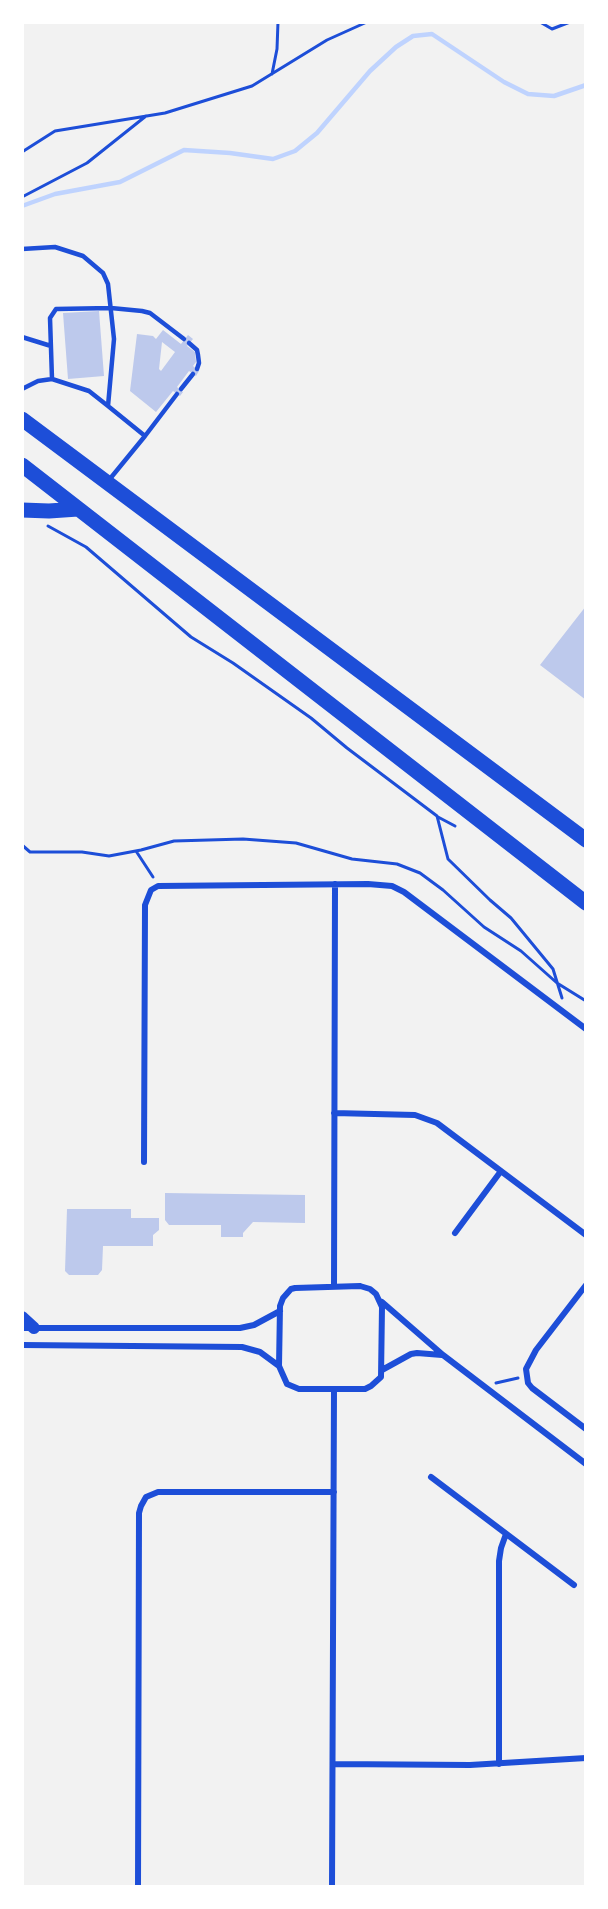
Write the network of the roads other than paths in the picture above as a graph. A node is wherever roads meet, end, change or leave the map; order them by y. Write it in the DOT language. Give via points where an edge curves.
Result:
graph roads {
  1 [pos="22,249"];
  2 [pos="111,308"];
  3 [pos="22,338"];
  4 [pos="51,346"];
  5 [pos="52,379"];
  6 [pos="22,389"];
  7 [pos="108,406"];
  8 [pos="22,419"];
  9 [pos="145,436"];
  10 [pos="22,465"];
  11 [pos="108,482"];
  12 [pos="78,509"];
  13 [pos="22,510"];
  14 [pos="585,840"];
  15 [pos="336,884"];
  16 [pos="585,903"];
  17 [pos="585,1029"];
  18 [pos="334,1113"];
  19 [pos="144,1162"];
  20 [pos="501,1171"];
  21 [pos="454,1233"];
  22 [pos="585,1235"];
  23 [pos="585,1285"];
  24 [pos="334,1287"];
  25 [pos="380,1301"];
  26 [pos="280,1311"];
  27 [pos="22,1317"];
  28 [pos="28,1328"];
  29 [pos="22,1345"];
  30 [pos="443,1355"];
  31 [pos="279,1366"];
  32 [pos="382,1370"];
  33 [pos="334,1389"];
  34 [pos="585,1429"];
  35 [pos="585,1464"];
  36 [pos="431,1477"];
  37 [pos="334,1492"];
  38 [pos="506,1534"];
  39 [pos="574,1585"];
  40 [pos="585,1758"];
  41 [pos="333,1764"];
  42 [pos="499,1764"];
  43 [pos="138,1887"];
  44 [pos="332,1887"];
  1 -- 2 [label="lane" via="55,247 83,256 103,273"];
  2 -- 4 [label="lane" via="56,309 50,318"];
  2 -- 7 [label="lane" via="114,339"];
  2 -- 9 [label="lane" via="150,313 197,350 199,363 195,372"];
  3 -- 4 [label="lane"];
  4 -- 5 [label="lane"];
  5 -- 6 [label="lane"];
  5 -- 7 [label="lane" via="89,391"];
  7 -- 9 [label="lane"];
  8 -- 11 [label="highway"];
  9 -- 11 [label="lane"];
  10 -- 12 [label="highway"];
  11 -- 14 [label="highway"];
  12 -- 13 [label="highway"];
  12 -- 16 [label="highway"];
  15 -- 17 [label="street" via="398,888"];
  15 -- 18 [label="street"];
  15 -- 19 [label="street" via="167,884 151,890 146,897"];
  18 -- 20 [label="street" via="426,1118"];
  18 -- 24 [label="street"];
  20 -- 21 [label="street"];
  20 -- 22 [label="street"];
  23 -- 34 [label="street" via="531,1356 526,1370 532,1388"];
  24 -- 25 [label="street" via="370,1289"];
  24 -- 26 [label="street" via="291,1289 283,1298"];
  25 -- 30 [label="street"];
  25 -- 32 [label="street"];
  26 -- 28 [label="street" via="249,1327"];
  26 -- 31 [label="street"];
  27 -- 28 [label="main road"];
  29 -- 31 [label="street" via="242,1347 260,1352"];
  30 -- 32 [label="street" via="411,1354"];
  30 -- 35 [label="street"];
  31 -- 33 [label="street" via="283,1378 293,1388"];
  32 -- 33 [label="street" via="381,1377 365,1389"];
  33 -- 37 [label="street"];
  36 -- 38 [label="street"];
  37 -- 41 [label="street"];
  37 -- 43 [label="street" via="158,1492 146,1497 141,1506"];
  38 -- 39 [label="street"];
  38 -- 42 [label="street" via="499,1561"];
  40 -- 42 [label="street"];
  41 -- 42 [label="street"];
  41 -- 44 [label="street"];
}
